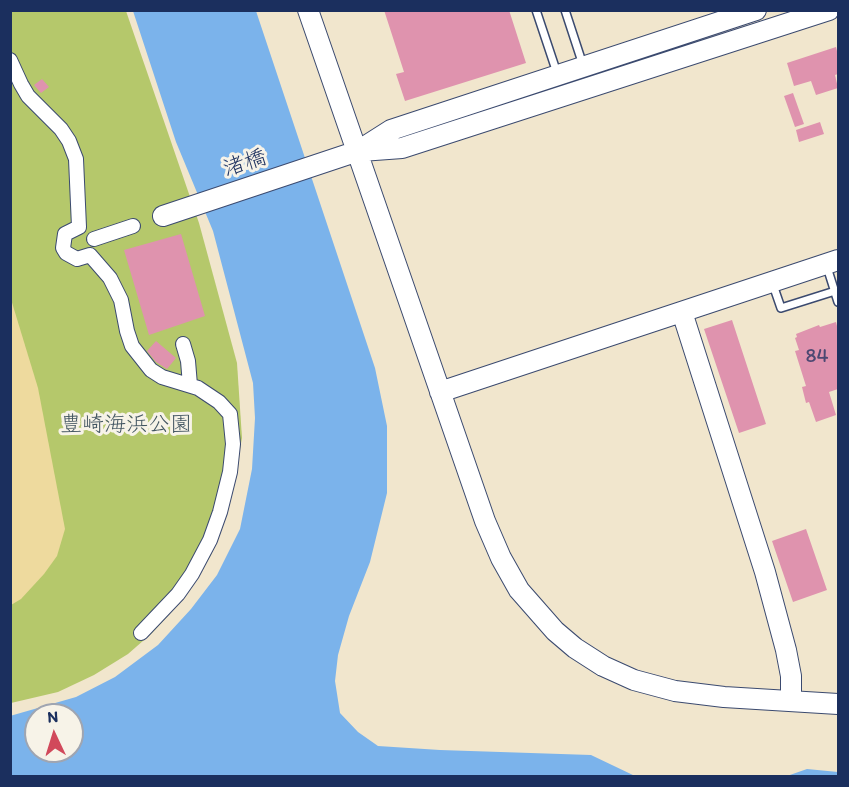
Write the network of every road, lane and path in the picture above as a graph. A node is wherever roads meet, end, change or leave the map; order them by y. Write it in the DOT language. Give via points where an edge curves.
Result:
graph roads {
  1 [pos="308,10"];
  2 [pos="536,10"];
  3 [pos="565,10"];
  4 [pos="756,10"];
  5 [pos="829,10"];
  6 [pos="10,60"];
  7 [pos="584,67"];
  8 [pos="558,76"];
  9 [pos="358,151"];
  10 [pos="164,216"];
  11 [pos="133,226"];
  12 [pos="79,227"];
  13 [pos="94,239"];
  14 [pos="90,255"];
  15 [pos="832,262"];
  16 [pos="772,282"];
  17 [pos="835,291"];
  18 [pos="838,302"];
  19 [pos="682,312"];
  20 [pos="183,344"];
  21 [pos="190,385"];
  22 [pos="440,392"];
  23 [pos="141,633"];
  24 [pos="791,701"];
  25 [pos="838,704"];
  1 -- 9 [label="street"];
  2 -- 8 [label="lane"];
  3 -- 7 [label="lane"];
  4 -- 7 [label="street"];
  5 -- 9 [label="street" via="402,148"];
  6 -- 12 [label="street" via="28,96 61,129 73,149 78,173"];
  7 -- 8 [label="street"];
  8 -- 9 [label="street" via="391,130"];
  9 -- 10 [label="street, 渚橋"];
  9 -- 22 [label="street"];
  11 -- 13 [label="street"];
  12 -- 13 [label="street" via="89,231"];
  12 -- 14 [label="street" via="65,234 63,248 77,259"];
  13 -- 14 [label="street"];
  14 -- 21 [label="street" via="116,289 132,346 141,360 162,377"];
  15 -- 16 [label="street"];
  15 -- 17 [label="lane"];
  16 -- 17 [label="lane" via="781,308"];
  16 -- 19 [label="street"];
  17 -- 18 [label="lane"];
  19 -- 22 [label="street"];
  19 -- 24 [label="street" via="765,572 786,650"];
  20 -- 21 [label="street"];
  21 -- 23 [label="street" via="219,402 230,414 230,472 210,540 192,574"];
  22 -- 24 [label="street" via="501,558 519,590 555,631 603,666 654,687"];
  24 -- 25 [label="street"];
}
